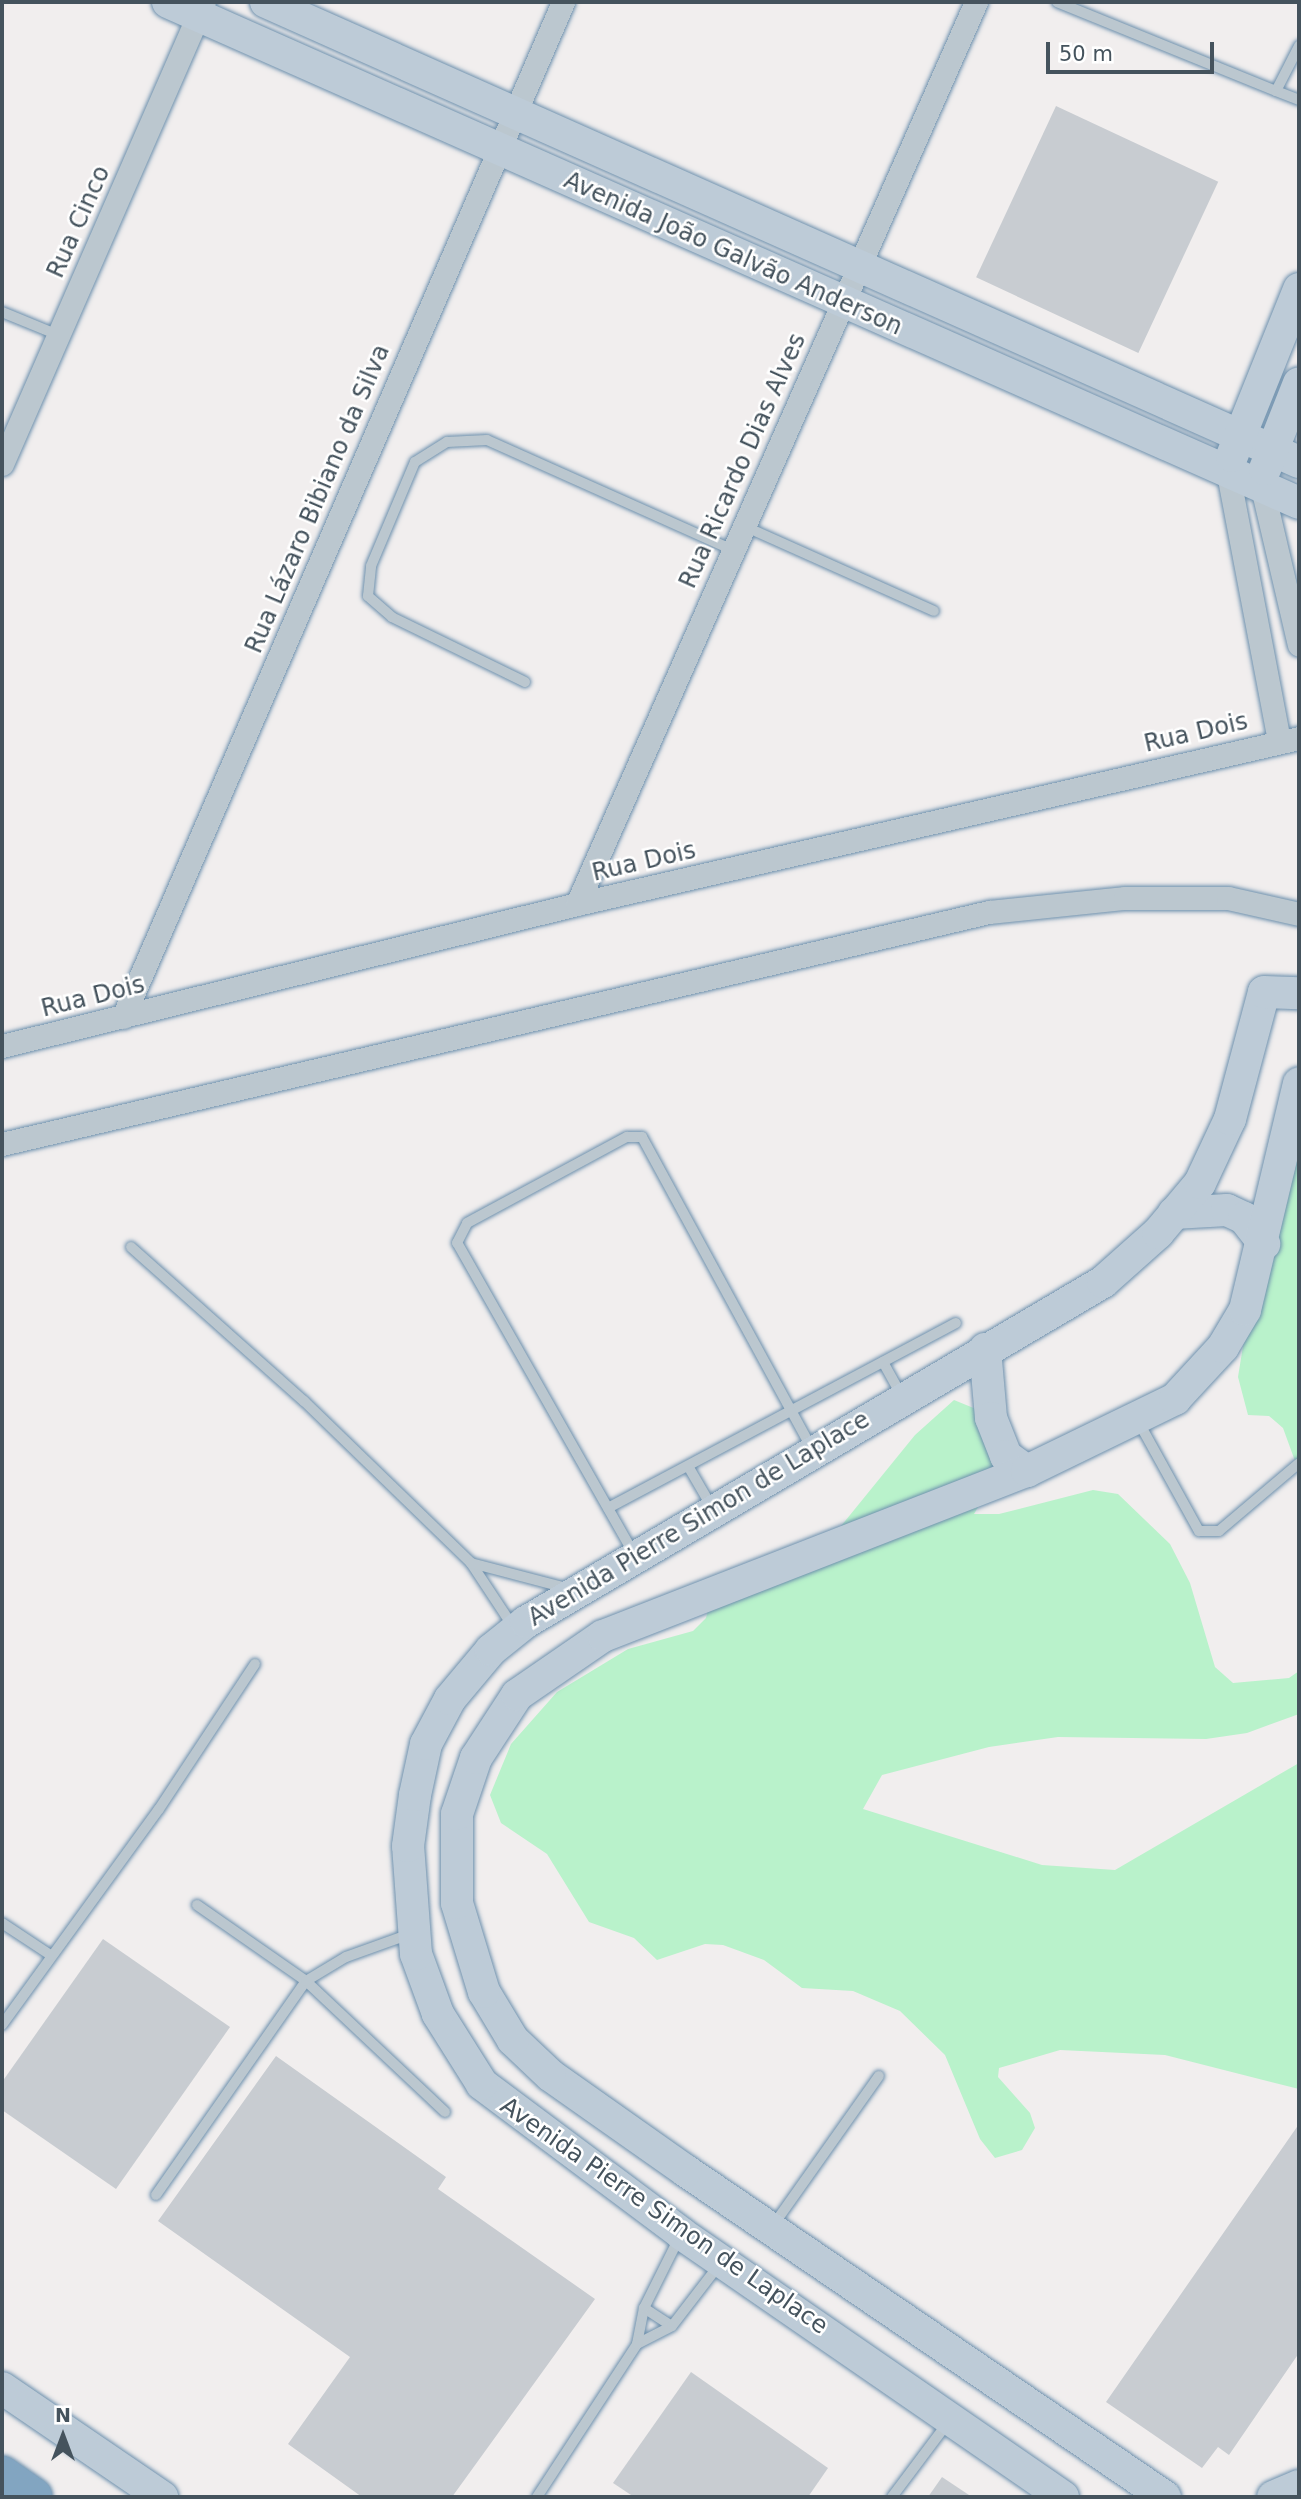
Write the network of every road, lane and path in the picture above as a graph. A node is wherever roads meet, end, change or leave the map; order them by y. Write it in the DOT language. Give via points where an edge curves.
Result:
graph roads {
  1 [pos="168,2"];
  2 [pos="266,2"];
  3 [pos="563,2"];
  4 [pos="976,2"];
  5 [pos="1057,2"];
  6 [pos="201,8"];
  7 [pos="1299,46"];
  8 [pos="1276,91"];
  9 [pos="1299,100"];
  10 [pos="515,112"];
  11 [pos="498,148"];
  12 [pos="860,268"];
  13 [pos="1299,289"];
  14 [pos="841,303"];
  15 [pos="2,312"];
  16 [pos="58,335"];
  17 [pos="1299,383"];
  18 [pos="1239,436"];
  19 [pos="1271,449"];
  20 [pos="1299,462"];
  21 [pos="2,464"];
  22 [pos="1227,468"];
  23 [pos="1261,483"];
  24 [pos="1299,503"];
  25 [pos="744,526"];
  26 [pos="733,550"];
  27 [pos="934,611"];
  28 [pos="1299,645"];
  29 [pos="525,682"];
  30 [pos="1289,739"];
  31 [pos="578,904"];
  32 [pos="1299,914"];
  33 [pos="1299,993"];
  34 [pos="123,1017"];
  35 [pos="2,1046"];
  36 [pos="1299,1083"];
  37 [pos="2,1144"];
  38 [pos="1174,1213"];
  39 [pos="1264,1244"];
  40 [pos="131,1247"];
  41 [pos="956,1323"];
  42 [pos="985,1349"];
  43 [pos="883,1362"];
  44 [pos="903,1398"];
  45 [pos="791,1411"];
  46 [pos="1136,1419"];
  47 [pos="814,1450"];
  48 [pos="1298,1464"];
  49 [pos="688,1466"];
  50 [pos="1027,1471"];
  51 [pos="608,1508"];
  52 [pos="713,1509"];
  53 [pos="634,1554"];
  54 [pos="471,1563"];
  55 [pos="576,1590"];
  56 [pos="515,1630"];
  57 [pos="256,1664"];
  58 [pos="450,1699"];
  59 [pos="497,1723"];
  60 [pos="197,1905"];
  61 [pos="2,1923"];
  62 [pos="412,1934"];
  63 [pos="49,1954"];
  64 [pos="306,1981"];
  65 [pos="2,2025"];
  66 [pos="879,2076"];
  67 [pos="445,2112"];
  68 [pos="156,2195"];
  69 [pos="771,2230"];
  70 [pos="681,2233"];
  71 [pos="722,2262"];
  72 [pos="644,2308"];
  73 [pos="672,2326"];
  74 [pos="637,2344"];
  75 [pos="2,2388"];
  76 [pos="951,2417"];
  77 [pos="2,2475"];
  78 [pos="1299,2486"];
  79 [pos="33,2497"];
  80 [pos="162,2497"];
  81 [pos="537,2497"];
  82 [pos="892,2497"];
  83 [pos="1063,2497"];
  84 [pos="1165,2497"];
  85 [pos="1273,2497"];
  1 -- 6 [label="street, Avenida João Galvão Anderson"];
  2 -- 10 [label="street, Avenida João Galvão Anderson"];
  3 -- 10 [label="street, Rua Lázaro Bibiano da Silva"];
  4 -- 12 [label="street, Rua Ricardo Dias Alves"];
  5 -- 8 [label="lane"];
  6 -- 11 [label="street, Avenida João Galvão Anderson"];
  6 -- 16 [label="street, Rua Cinco"];
  7 -- 8 [label="lane"];
  8 -- 9 [label="lane"];
  10 -- 11 [label="street, Rua Lázaro Bibiano da Silva"];
  10 -- 12 [label="street, Avenida João Galvão Anderson"];
  11 -- 14 [label="street, Avenida João Galvão Anderson"];
  11 -- 34 [label="street, Rua Lázaro Bibiano da Silva"];
  12 -- 14 [label="street, Rua Ricardo Dias Alves"];
  12 -- 18 [label="street, Avenida João Galvão Anderson"];
  13 -- 18 [label="street"];
  14 -- 22 [label="street, Avenida João Galvão Anderson"];
  14 -- 25 [label="street, Rua Ricardo Dias Alves"];
  15 -- 16 [label="lane"];
  16 -- 21 [label="street, Rua Cinco"];
  17 -- 19 [label="street"];
  18 -- 19 [label="street, Avenida João Galvão Anderson"];
  18 -- 22 [label="street"];
  19 -- 20 [label="street, Avenida João Galvão Anderson"];
  19 -- 23 [label="street"];
  22 -- 23 [label="street, Avenida João Galvão Anderson"];
  22 -- 30 [label="street"];
  23 -- 24 [label="street, Avenida João Galvão Anderson"];
  23 -- 28 [label="street"];
  25 -- 26 [label="street, Rua Ricardo Dias Alves"];
  25 -- 27 [label="lane"];
  26 -- 29 [label="lane" via="487,440 447,442 415,462 371,566 368,596 392,617"];
  26 -- 31 [label="street, Rua Ricardo Dias Alves"];
  30 -- 31 [label="street, Rua Dois"];
  31 -- 34 [label="street, Rua Dois"];
  32 -- 37 [label="street" via="1228,898 1138,898 989,912"];
  33 -- 38 [label="street, Avenida Pierre Simon de Laplace" via="1264,992 1230,1119 1200,1183"];
  34 -- 35 [label="street, Rua Dois"];
  36 -- 39 [label="street, Avenida Pierre Simon de Laplace"];
  38 -- 39 [label="street" via="1227,1210 1244,1218"];
  38 -- 42 [label="street, Avenida Pierre Simon de Laplace" via="1103,1282"];
  39 -- 46 [label="street, Avenida Pierre Simon de Laplace" via="1245,1310 1223,1346 1175,1398"];
  40 -- 54 [label="lane" via="304,1401"];
  41 -- 43 [label="lane"];
  42 -- 44 [label="street, Avenida Pierre Simon de Laplace"];
  42 -- 50 [label="street" via="991,1418 1006,1457"];
  43 -- 44 [label="lane"];
  43 -- 45 [label="lane"];
  44 -- 47 [label="street, Avenida Pierre Simon de Laplace"];
  45 -- 47 [label="lane"];
  45 -- 49 [label="lane"];
  45 -- 51 [label="lane" via="642,1137 616,1143 467,1223 457,1242"];
  46 -- 48 [label="lane" via="1199,1531 1219,1531"];
  46 -- 50 [label="street, Avenida Pierre Simon de Laplace"];
  47 -- 52 [label="street, Avenida Pierre Simon de Laplace"];
  49 -- 51 [label="lane"];
  49 -- 52 [label="lane"];
  50 -- 59 [label="street, Avenida Pierre Simon de Laplace" via="603,1636 517,1695"];
  51 -- 53 [label="lane"];
  52 -- 53 [label="street, Avenida Pierre Simon de Laplace"];
  53 -- 55 [label="street, Avenida Pierre Simon de Laplace"];
  54 -- 55 [label="lane"];
  54 -- 56 [label="lane"];
  55 -- 56 [label="street, Avenida Pierre Simon de Laplace"];
  56 -- 58 [label="street, Avenida Pierre Simon de Laplace"];
  57 -- 63 [label="lane" via="159,1809"];
  58 -- 59 [label="street"];
  58 -- 62 [label="street, Avenida Pierre Simon de Laplace" via="426,1744 415,1795 408,1846"];
  59 -- 69 [label="street, Avenida Pierre Simon de Laplace" via="476,1758 457,1814 457,1903 484,1992 513,2040 550,2075"];
  60 -- 64 [label="lane"];
  61 -- 63 [label="lane"];
  62 -- 64 [label="lane" via="346,1957"];
  62 -- 70 [label="street, Avenida Pierre Simon de Laplace" via="438,2014 482,2084"];
  63 -- 65 [label="lane"];
  64 -- 67 [label="lane"];
  64 -- 68 [label="lane"];
  66 -- 69 [label="lane"];
  69 -- 84 [label="street, Avenida Pierre Simon de Laplace"];
  70 -- 71 [label="street, Avenida Pierre Simon de Laplace"];
  70 -- 72 [label="lane"];
  71 -- 73 [label="lane"];
  71 -- 76 [label="street, Avenida Pierre Simon de Laplace"];
  72 -- 73 [label="lane"];
  72 -- 74 [label="lane"];
  73 -- 74 [label="lane"];
  74 -- 81 [label="lane"];
  75 -- 80 [label="street"];
  76 -- 82 [label="lane"];
  76 -- 83 [label="street, Avenida Pierre Simon de Laplace"];
  77 -- 79 [label="highway"];
  78 -- 85 [label="street"];
}
